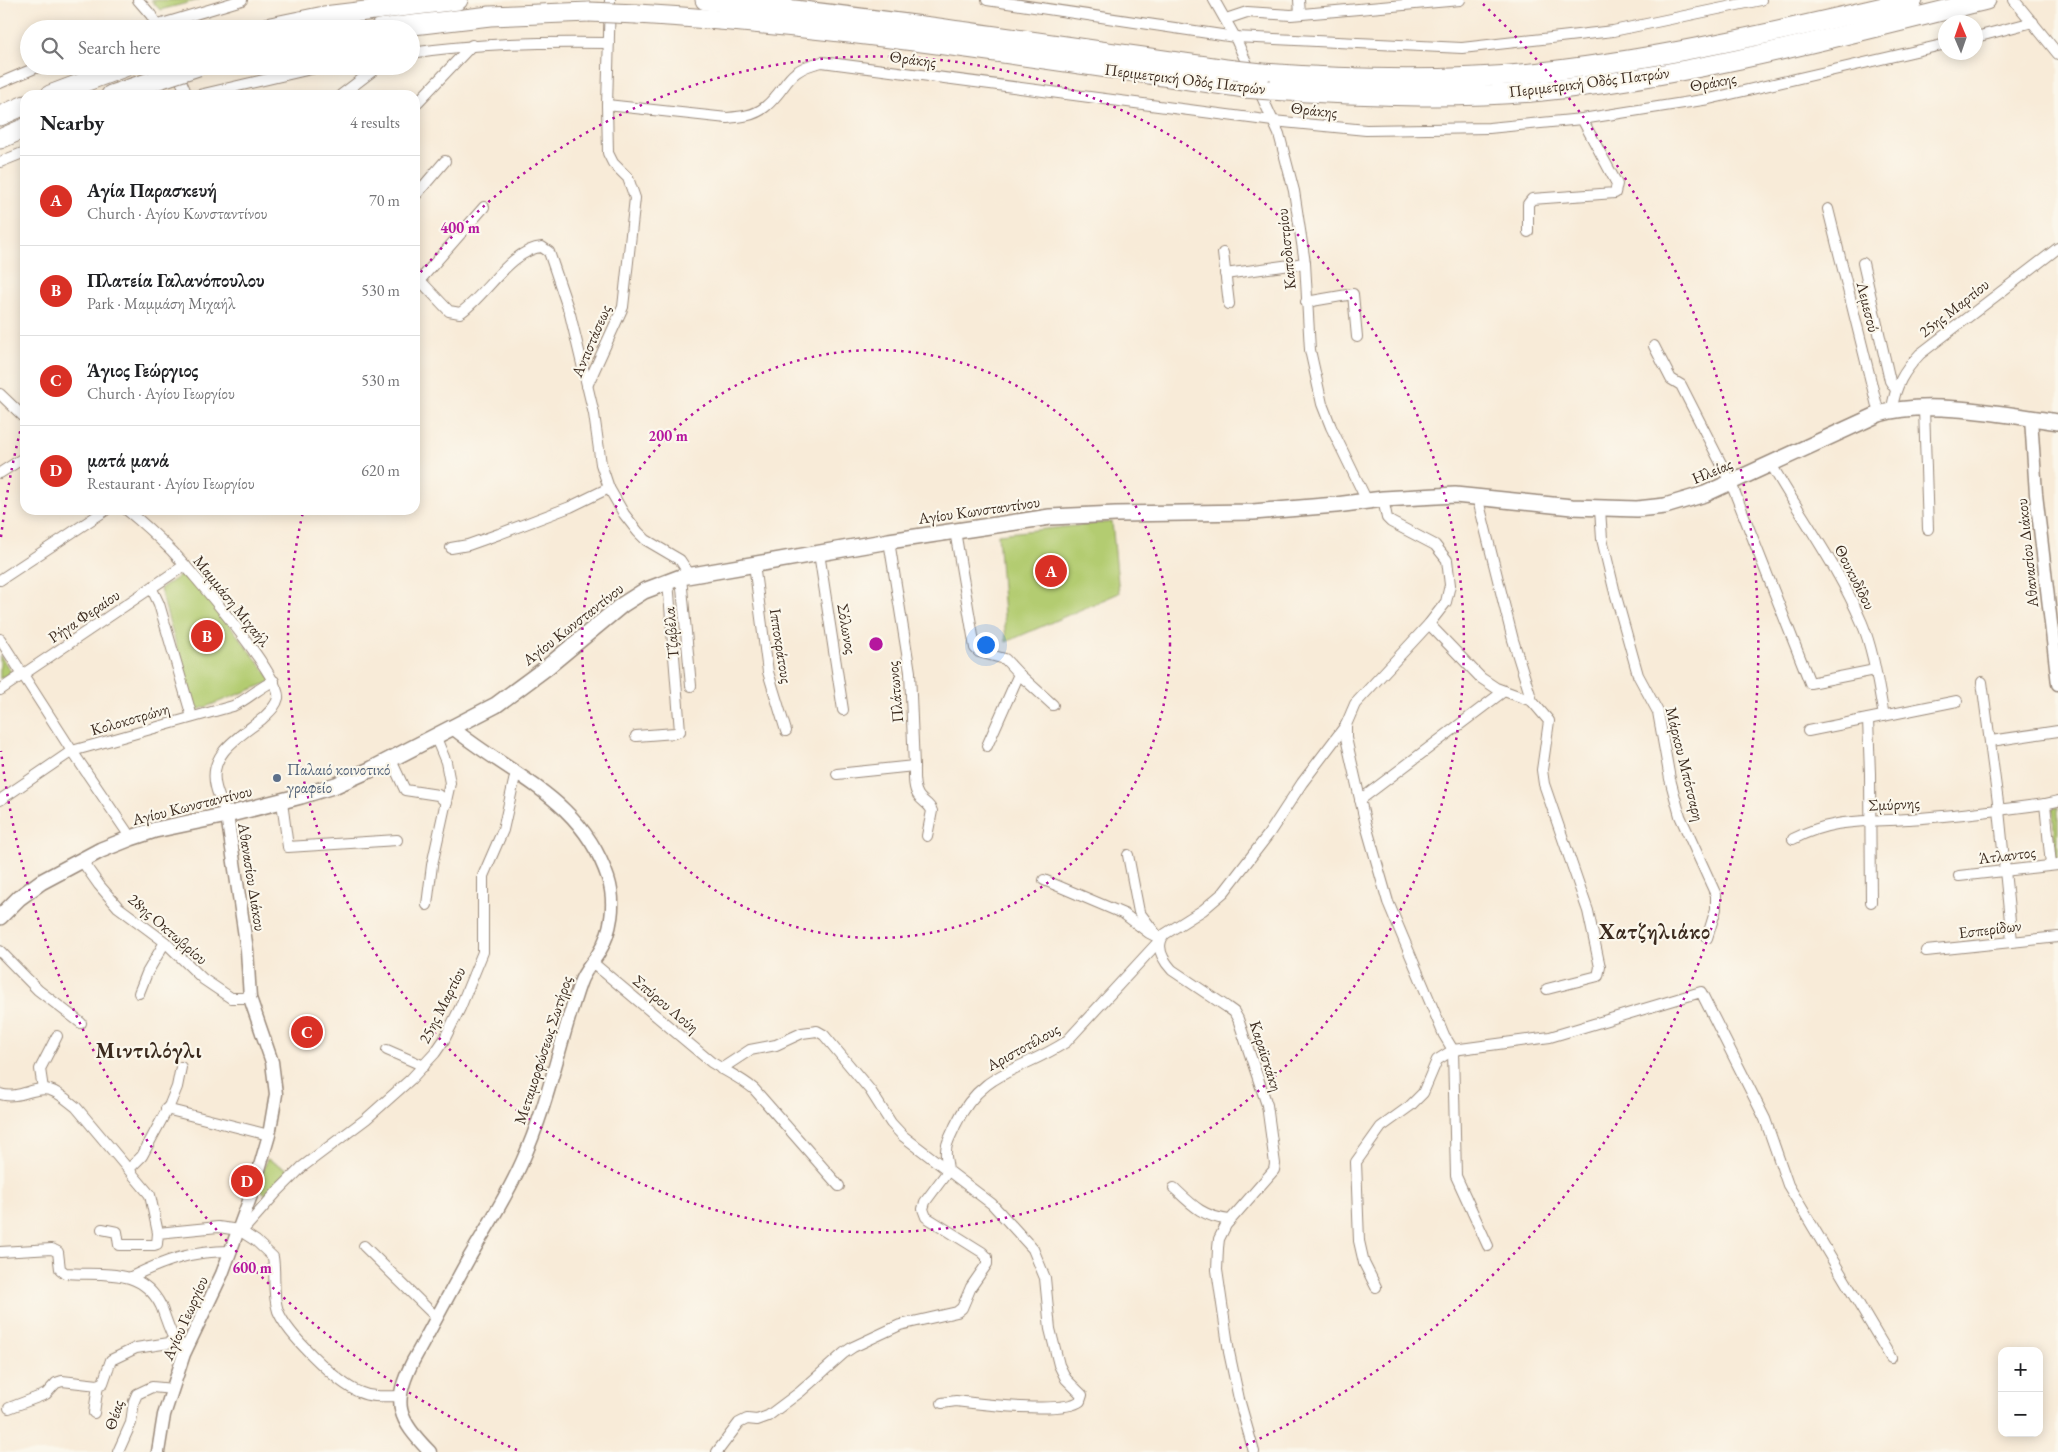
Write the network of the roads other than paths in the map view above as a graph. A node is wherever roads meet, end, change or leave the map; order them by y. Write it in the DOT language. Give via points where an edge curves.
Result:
graph roads {
  1 [pos="138,0"];
  2 [pos="242,0"];
  3 [pos="458,0"];
  4 [pos="610,0"];
  5 [pos="705,0"];
  6 [pos="987,0"];
  7 [pos="1214,0"];
  8 [pos="1299,0"];
  9 [pos="1459,0"];
  10 [pos="1761,0"];
  11 [pos="1913,0"];
  12 [pos="1986,0"];
  13 [pos="2014,0"];
  14 [pos="1300,14"];
  15 [pos="1226,19"];
  16 [pos="153,20"];
  17 [pos="180,20"];
  18 [pos="305,20"];
  19 [pos="2033,22"];
  20 [pos="420,24"];
  21 [pos="1983,35"];
  22 [pos="1235,37"];
  23 [pos="609,43"];
  24 [pos="472,45"];
  25 [pos="1938,46"];
  26 [pos="420,52"];
  27 [pos="2058,54"];
  28 [pos="20,74"];
  29 [pos="103,75"];
  30 [pos="171,75"];
  31 [pos="178,75"];
  32 [pos="285,75"];
  33 [pos="367,75"];
  34 [pos="1266,81"];
  35 [pos="0,83"];
  36 [pos="63,90"];
  37 [pos="126,90"];
  38 [pos="185,90"];
  39 [pos="221,90"];
  40 [pos="348,90"];
  41 [pos="420,99"];
  42 [pos="607,105"];
  43 [pos="20,107"];
  44 [pos="0,116"];
  45 [pos="1582,119"];
  46 [pos="1273,121"];
  47 [pos="20,130"];
  48 [pos="0,139"];
  49 [pos="20,154"];
  50 [pos="0,162"];
  51 [pos="445,162"];
  52 [pos="420,190"];
  53 [pos="484,208"];
  54 [pos="1828,208"];
  55 [pos="1528,232"];
  56 [pos="2058,248"];
  57 [pos="1223,253"];
  58 [pos="1305,263"];
  59 [pos="1864,263"];
  60 [pos="1225,274"];
  61 [pos="420,276"];
  62 [pos="420,280"];
  63 [pos="1306,302"];
  64 [pos="1229,304"];
  65 [pos="1357,337"];
  66 [pos="1654,346"];
  67 [pos="587,386"];
  68 [pos="1896,390"];
  69 [pos="0,394"];
  70 [pos="1924,408"];
  71 [pos="1886,412"];
  72 [pos="20,413"];
  73 [pos="2031,418"];
  74 [pos="2058,422"];
  75 [pos="20,460"];
  76 [pos="1771,464"];
  77 [pos="0,473"];
  78 [pos="1731,483"];
  79 [pos="609,488"];
  80 [pos="1476,496"];
  81 [pos="1383,499"];
  82 [pos="1367,501"];
  83 [pos="1600,509"];
  84 [pos="98,515"];
  85 [pos="133,515"];
  86 [pos="1928,529"];
  87 [pos="955,531"];
  88 [pos="889,541"];
  89 [pos="451,548"];
  90 [pos="818,553"];
  91 [pos="754,564"];
  92 [pos="185,565"];
  93 [pos="680,578"];
  94 [pos="0,580"];
  95 [pos="152,589"];
  96 [pos="1429,624"];
  97 [pos="0,639"];
  98 [pos="2057,661"];
  99 [pos="1875,670"];
  100 [pos="1019,674"];
  101 [pos="23,675"];
  102 [pos="274,681"];
  103 [pos="1982,682"];
  104 [pos="2058,684"];
  105 [pos="692,686"];
  106 [pos="0,690"];
  107 [pos="1504,691"];
  108 [pos="1532,701"];
  109 [pos="1957,701"];
  110 [pos="1052,704"];
  111 [pos="843,710"];
  112 [pos="1884,716"];
  113 [pos="192,717"];
  114 [pos="1868,719"];
  115 [pos="1346,726"];
  116 [pos="454,728"];
  117 [pos="786,731"];
  118 [pos="1808,731"];
  119 [pos="2058,731"];
  120 [pos="636,736"];
  121 [pos="436,738"];
  122 [pos="1991,741"];
  123 [pos="987,746"];
  124 [pos="72,751"];
  125 [pos="391,760"];
  126 [pos="914,766"];
  127 [pos="516,772"];
  128 [pos="837,774"];
  129 [pos="0,800"];
  130 [pos="1360,800"];
  131 [pos="2058,801"];
  132 [pos="282,802"];
  133 [pos="447,803"];
  134 [pos="2045,804"];
  135 [pos="1999,810"];
  136 [pos="227,815"];
  137 [pos="1870,820"];
  138 [pos="927,836"];
  139 [pos="131,838"];
  140 [pos="1793,839"];
  141 [pos="396,840"];
  142 [pos="1128,855"];
  143 [pos="82,861"];
  144 [pos="2054,865"];
  145 [pos="2004,870"];
  146 [pos="1959,876"];
  147 [pos="1044,880"];
  148 [pos="1871,902"];
  149 [pos="427,904"];
  150 [pos="0,918"];
  151 [pos="2058,937"];
  152 [pos="1707,938"];
  153 [pos="1161,939"];
  154 [pos="2012,941"];
  155 [pos="165,942"];
  156 [pos="0,951"];
  157 [pos="1926,952"];
  158 [pos="592,962"];
  159 [pos="1547,989"];
  160 [pos="139,994"];
  161 [pos="250,998"];
  162 [pos="81,1023"];
  163 [pos="57,1036"];
  164 [pos="387,1050"];
  165 [pos="1453,1050"];
  166 [pos="424,1066"];
  167 [pos="181,1068"];
  168 [pos="721,1068"];
  169 [pos="43,1089"];
  170 [pos="0,1094"];
  171 [pos="166,1109"];
  172 [pos="269,1135"];
  173 [pos="129,1169"];
  174 [pos="948,1170"];
  175 [pos="839,1186"];
  176 [pos="1174,1188"];
  177 [pos="1229,1220"];
  178 [pos="102,1230"];
  179 [pos="239,1230"];
  180 [pos="158,1233"];
  181 [pos="364,1246"];
  182 [pos="1488,1246"];
  183 [pos="231,1251"];
  184 [pos="0,1252"];
  185 [pos="131,1277"];
  186 [pos="1376,1286"];
  187 [pos="437,1318"];
  188 [pos="181,1344"];
  189 [pos="1891,1358"];
  190 [pos="98,1385"];
  191 [pos="173,1389"];
  192 [pos="401,1396"];
  193 [pos="942,1403"];
  194 [pos="9,1408"];
  195 [pos="94,1413"];
  196 [pos="118,1452"];
  197 [pos="158,1452"];
  198 [pos="430,1452"];
  199 [pos="717,1452"];
  200 [pos="1254,1452"];
  1 -- 16 [label="street"];
  2 -- 17 [label="street"];
  3 -- 18 [label="highway"];
  4 -- 23 [label="street, Αντιστάσεως"];
  5 -- 34 [label="highway, Περιμετρική Οδός Πατρών, bridge" via="821,12 1234,70"];
  6 -- 22 [label="street"];
  7 -- 15 [label="street, Καποδιστρίου"];
  8 -- 14 [label="street"];
  9 -- 14 [label="street"];
  10 -- 22 [label="street" via="1613,30 1462,48"];
  11 -- 34 [label="highway, Περιμετρική Οδός Πατρών" via="1654,56 1541,72 1474,77 1314,77"];
  12 -- 34 [label="highway, Περιμετρική Οδός Πατρών" via="1734,60 1541,91 1433,96"];
  13 -- 19 [label="street"];
  14 -- 15 [label="street" via="1247,12"];
  15 -- 22 [label="street, Καποδιστρίου"];
  19 -- 21 [label="street"];
  19 -- 27 [label="street"];
  20 -- 34 [label="highway, Περιμετρική Οδός Πατρών, bridge" via="490,16 589,12 636,14 760,23 897,39 1244,88"];
  22 -- 46 [label="street, Καποδιστρίου"];
  23 -- 24 [label="street"];
  23 -- 42 [label="street, Αντιστάσεως"];
  24 -- 26 [label="street"];
  24 -- 41 [label="street"];
  25 -- 45 [label="street, Θράκης" via="1710,99"];
  28 -- 35 [label="street"];
  29 -- 36 [label="highway"];
  30 -- 37 [label="highway, bridge"];
  31 -- 38 [label="street"];
  32 -- 39 [label="street"];
  33 -- 40 [label="street"];
  42 -- 46 [label="street, Θράκης" via="728,118 746,116 764,107 794,73 804,66 822,62"];
  42 -- 67 [label="street, Αντιστάσεως" via="608,152 613,163 628,178 635,198 623,308"];
  43 -- 44 [label="highway"];
  45 -- 46 [label="street, Θράκης" via="1489,128 1366,130"];
  45 -- 55 [label="street" via="1616,184 1616,193 1532,199 1528,204"];
  46 -- 58 [label="street, Καποδιστρίου" via="1287,159"];
  47 -- 48 [label="highway"];
  49 -- 50 [label="street"];
  51 -- 52 [label="street"];
  53 -- 61 [label="street"];
  54 -- 71 [label="street, Λεμεσού"];
  56 -- 68 [label="street, 25ης Μαρτίου" via="1920,354 1907,368"];
  57 -- 60 [label="street"];
  58 -- 60 [label="street"];
  58 -- 63 [label="street, Καποδιστρίου"];
  59 -- 68 [label="street" via="1890,381"];
  60 -- 64 [label="street"];
  62 -- 67 [label="street" via="449,311 460,312 496,276 526,253 537,248 546,249 552,258 570,314"];
  63 -- 65 [label="street" via="1353,294"];
  63 -- 82 [label="street, Καποδιστρίου" via="1310,350 1322,404"];
  66 -- 78 [label="street" via="1671,378 1680,385"];
  67 -- 79 [label="street, Αντιστάσεως" via="601,464"];
  68 -- 71 [label="street, 25ης Μαρτίου"];
  69 -- 72 [label="street"];
  70 -- 71 [label="main road, Ηλείας"];
  70 -- 73 [label="main road, Ηλείας"];
  70 -- 86 [label="street"];
  71 -- 76 [label="main road, Ηλείας"];
  73 -- 74 [label="main road, Ηλείας"];
  73 -- 98 [label="street, Αθανασίου Διάκου" via="2036,494"];
  75 -- 77 [label="street"];
  76 -- 78 [label="main road, Ηλείας"];
  76 -- 99 [label="street, Θουκυδίδου" via="1830,557 1862,624"];
  78 -- 83 [label="main road, Ηλείας" via="1665,506"];
  78 -- 99 [label="street" via="1810,683"];
  79 -- 89 [label="street" via="499,534"];
  79 -- 93 [label="street, Αντιστάσεως" via="638,532 680,560"];
  80 -- 81 [label="main road, Ηλείας"];
  80 -- 83 [label="main road, Ηλείας"];
  80 -- 108 [label="street"];
  81 -- 82 [label="main road, Ηλείας"];
  81 -- 96 [label="street" via="1391,522 1434,544 1447,560 1450,585 1446,602"];
  82 -- 87 [label="main road, Αγίου Κωνσταντίνου" via="1253,512 1068,516"];
  83 -- 152 [label="street, Μάρκου Μπότσαρη" via="1602,540 1614,589 1638,675 1658,712 1680,816 1716,895 1716,909"];
  84 -- 94 [label="street"];
  85 -- 92 [label="street, Μαμμάση Μιχαήλ"];
  87 -- 88 [label="main road, Αγίου Κωνσταντίνου"];
  87 -- 100 [label="street" via="975,648 1005,660"];
  88 -- 90 [label="main road, Αγίου Κωνσταντίνου"];
  88 -- 126 [label="street, Πλάτωνος" via="910,672"];
  90 -- 91 [label="main road, Αγίου Κωνσταντίνου"];
  90 -- 111 [label="street, Σόλωνος"];
  91 -- 93 [label="main road, Αγίου Κωνσταντίνου"];
  91 -- 117 [label="street, Ιπποκράτους" via="768,672"];
  92 -- 95 [label="street, Ρήγα Φεραίου"];
  92 -- 102 [label="street, Μαμμάση Μιχαήλ"];
  93 -- 105 [label="street, Τζαβέλα"];
  93 -- 116 [label="main road, Αγίου Κωνσταντίνου" via="644,591 622,605 521,688"];
  93 -- 120 [label="street" via="680,731"];
  95 -- 101 [label="street, Ρήγα Φεραίου"];
  95 -- 113 [label="street"];
  96 -- 107 [label="street" via="1481,678"];
  96 -- 115 [label="street" via="1355,704"];
  97 -- 101 [label="street"];
  98 -- 104 [label="street, Αθανασίου Διάκου"];
  99 -- 112 [label="street, Θουκυδίδου"];
  100 -- 110 [label="street"];
  100 -- 123 [label="street"];
  101 -- 106 [label="street, Ρήγα Φεραίου"];
  101 -- 124 [label="street"];
  102 -- 113 [label="street, Κολοκοτρώνη" via="243,702"];
  102 -- 136 [label="street, Αθανασίου Διάκου" via="279,694 274,707 237,736 217,762 216,787"];
  103 -- 122 [label="street"];
  107 -- 108 [label="street"];
  107 -- 130 [label="street"];
  108 -- 159 [label="street" via="1549,721 1542,770 1544,784 1588,911 1600,967 1598,976"];
  109 -- 112 [label="street"];
  112 -- 114 [label="street"];
  113 -- 124 [label="street, Κολοκοτρώνη"];
  114 -- 118 [label="street"];
  114 -- 137 [label="street"];
  115 -- 130 [label="street" via="1348,751"];
  115 -- 153 [label="street" via="1224,892"];
  116 -- 121 [label="main road, Αγίου Κωνσταντίνου"];
  116 -- 127 [label="street, Μεταμορφώσεως Σωτήρος"];
  119 -- 122 [label="street"];
  121 -- 125 [label="main road, Αγίου Κωνσταντίνου"];
  121 -- 133 [label="street" via="450,772"];
  122 -- 135 [label="street"];
  124 -- 129 [label="street, Κολοκοτρώνη"];
  124 -- 139 [label="street"];
  125 -- 132 [label="main road, Αγίου Κωνσταντίνου" via="342,783"];
  125 -- 133 [label="street" via="405,790 438,795"];
  126 -- 128 [label="street"];
  126 -- 138 [label="street, Πλάτωνος" via="917,795 932,811"];
  127 -- 158 [label="street, Μεταμορφώσεως Σωτήρος" via="572,816 588,837 608,878 611,919 602,948"];
  127 -- 166 [label="street, 25ης Μαρτίου" via="505,824 483,876 485,940 481,959 444,1040"];
  130 -- 165 [label="street" via="1388,902"];
  131 -- 134 [label="street, Σμύρνης"];
  132 -- 136 [label="main road, Αγίου Κωνσταντίνου"];
  132 -- 141 [label="street" via="288,847"];
  133 -- 149 [label="street" via="437,837"];
  134 -- 135 [label="street, Σμύρνης"];
  134 -- 144 [label="street"];
  135 -- 137 [label="street, Σμύρνης"];
  135 -- 145 [label="street"];
  136 -- 139 [label="main road, Αγίου Κωνσταντίνου"];
  136 -- 161 [label="street, Αθανασίου Διάκου" via="247,950"];
  137 -- 140 [label="street, Σμύρνης" via="1821,826"];
  137 -- 148 [label="street"];
  139 -- 143 [label="main road, Αγίου Κωνσταντίνου"];
  142 -- 153 [label="street" via="1139,912"];
  143 -- 150 [label="main road, Αγίου Κωνσταντίνου" via="40,882"];
  143 -- 155 [label="street, 28ης Οκτωβρίου" via="118,907"];
  144 -- 145 [label="street, Άτλαντος"];
  145 -- 146 [label="street, Άτλαντος"];
  145 -- 154 [label="street"];
  147 -- 153 [label="street" via="1124,914"];
  151 -- 154 [label="street, Εσπερίδων"];
  153 -- 174 [label="street, Αριστοτέλους" via="1066,1042 986,1084 975,1094 947,1144"];
  153 -- 177 [label="street, Καραϊσκάκη" via="1162,956 1172,970 1234,1012 1267,1105 1274,1170"];
  154 -- 157 [label="street, Εσπερίδων"];
  155 -- 160 [label="street"];
  155 -- 161 [label="street, 28ης Οκτωβρίου" via="203,980 231,998"];
  156 -- 162 [label="street" via="38,990"];
  158 -- 168 [label="street, Σπύρου Λούη"];
  158 -- 187 [label="street, Μεταμορφώσεως Σωτήρος" via="581,978 551,1086 522,1164"];
  161 -- 172 [label="street, Αγίου Γεωργίου" via="276,1081"];
  163 -- 169 [label="street" via="40,1069"];
  164 -- 166 [label="street"];
  165 -- 182 [label="street" via="1456,1176"];
  165 -- 186 [label="street" via="1437,1060 1423,1094 1381,1127 1356,1162 1359,1241 1364,1263"];
  165 -- 189 [label="street" via="1550,1037 1701,992 1765,1119 1788,1185"];
  166 -- 179 [label="street, 25ης Μαρτίου" via="366,1119 302,1167 245,1228"];
  167 -- 171 [label="street"];
  168 -- 174 [label="street" via="750,1050 817,1031 824,1035 870,1090 897,1130"];
  168 -- 175 [label="street, Σπύρου Λούη" via="754,1089"];
  169 -- 170 [label="street" via="19,1096"];
  169 -- 173 [label="street" via="64,1097 76,1107"];
  171 -- 172 [label="street"];
  171 -- 173 [label="street" via="142,1156"];
  172 -- 179 [label="street, Αγίου Γεωργίου"];
  173 -- 180 [label="street" via="150,1196"];
  174 -- 193 [label="street" via="992,1204 1033,1249 1045,1278 1050,1330 1059,1365 1082,1395 1080,1401 1068,1406"];
  174 -- 199 [label="street" via="925,1202 926,1217 987,1257 987,1264 962,1308 958,1312 900,1325 853,1347 768,1416 739,1423"];
  176 -- 177 [label="street" via="1197,1210"];
  177 -- 200 [label="street, Καραϊσκάκη" via="1219,1239 1217,1270 1234,1378"];
  178 -- 180 [label="street" via="117,1232 119,1245 154,1245 157,1244"];
  179 -- 180 [label="street" via="226,1227"];
  179 -- 183 [label="street, Αγίου Γεωργίου"];
  179 -- 192 [label="street" via="273,1258 274,1297 293,1335 347,1387 378,1396"];
  181 -- 187 [label="street"];
  183 -- 185 [label="street" via="190,1254"];
  183 -- 188 [label="street, Αγίου Γεωργίου" via="222,1274"];
  184 -- 185 [label="street" via="52,1249 58,1252 60,1269 65,1273"];
  185 -- 188 [label="street" via="157,1299"];
  187 -- 192 [label="street, Μεταμορφώσεως Σωτήρος" via="409,1371"];
  188 -- 190 [label="street" via="136,1348 111,1360 105,1380"];
  188 -- 191 [label="street, Αγίου Γεωργίου"];
  190 -- 194 [label="street" via="62,1381 46,1394"];
  190 -- 195 [label="street"];
  191 -- 196 [label="street, Θέας" via="152,1387 138,1394 131,1423"];
  191 -- 197 [label="street, Αγίου Γεωργίου" via="164,1415"];
  192 -- 198 [label="street" via="404,1422"];
}
